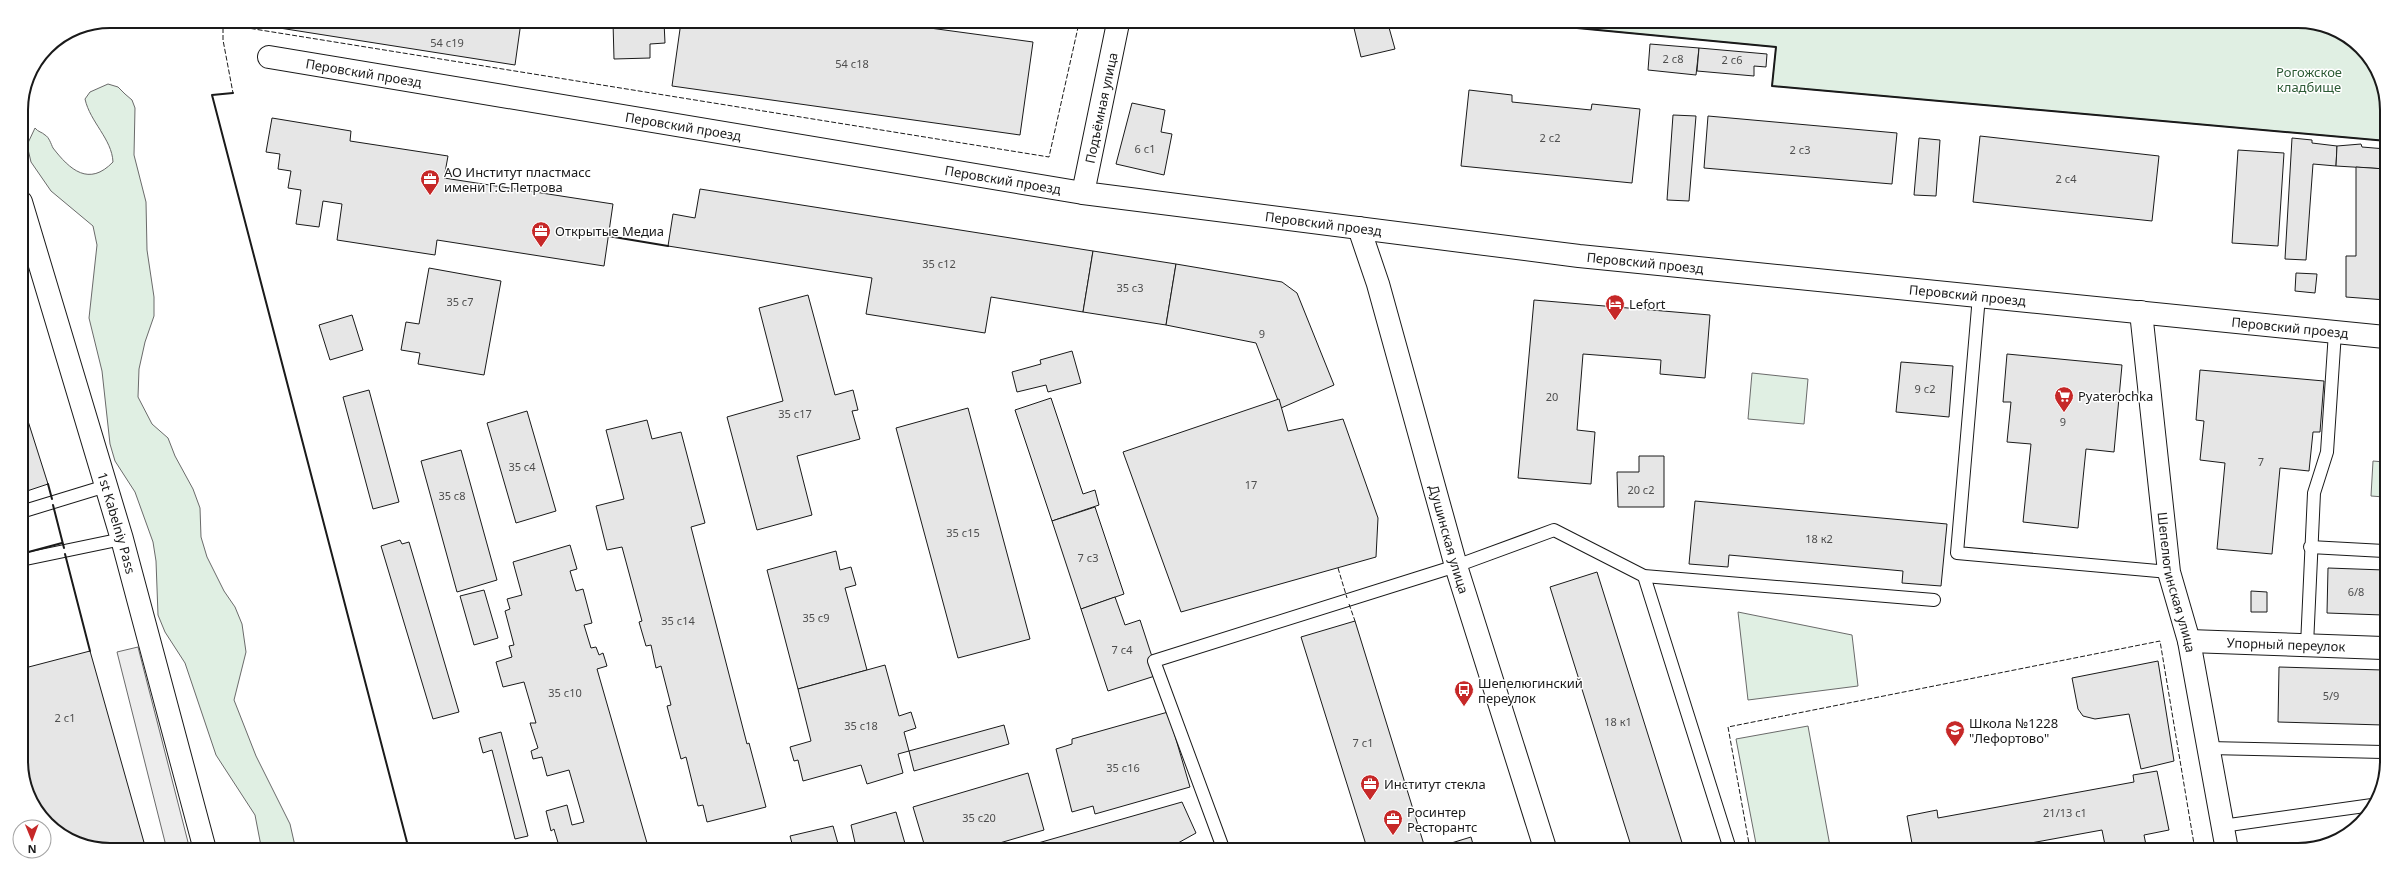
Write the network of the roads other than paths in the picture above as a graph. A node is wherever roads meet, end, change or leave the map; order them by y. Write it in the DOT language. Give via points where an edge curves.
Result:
graph roads {
  1 [pos="1117,28"];
  2 [pos="269,57"];
  3 [pos="1083,194"];
  4 [pos="28,225"];
  5 [pos="1359,228"];
  6 [pos="1979,296"];
  7 [pos="2141,312"];
  8 [pos="2335,332"];
  9 [pos="2380,336"];
  10 [pos="106,486"];
  11 [pos="28,510"];
  12 [pos="122,539"];
  13 [pos="2310,547"];
  14 [pos="2380,551"];
  15 [pos="28,559"];
  16 [pos="1456,566"];
  17 [pos="2169,572"];
  18 [pos="1644,576"];
  19 [pos="1934,600"];
  20 [pos="2189,641"];
  21 [pos="2307,645"];
  22 [pos="2380,648"];
  23 [pos="2209,748"];
  24 [pos="2380,752"];
  25 [pos="2367,806"];
  26 [pos="2222,826"];
  27 [pos="203,843"];
  28 [pos="1221,843"];
  29 [pos="1543,843"];
  30 [pos="1728,843"];
  31 [pos="2226,843"];
  1 -- 3 [label="street, Подъёмная улица"];
  2 -- 3 [label="street, Перовский проезд"];
  3 -- 5 [label="street, Перовский проезд"];
  4 -- 10 [label="street, 1st Kabelniy Pass"];
  5 -- 6 [label="street, Перовский проезд" via="1579,256"];
  5 -- 16 [label="street, Душинская улица" via="1378,284"];
  6 -- 7 [label="street, Перовский проезд"];
  6 -- 17 [label="lane" via="1957,553"];
  7 -- 8 [label="street, Перовский проезд"];
  7 -- 17 [label="street, Шепелюгинская улица"];
  8 -- 9 [label="street, Перовский проезд"];
  8 -- 13 [label="lane" via="2327,452 2314,493"];
  10 -- 11 [label="lane"];
  10 -- 12 [label="street, 1st Kabelniy Pass"];
  12 -- 15 [label="lane"];
  12 -- 27 [label="street, 1st Kabelniy Pass"];
  13 -- 14 [label="lane"];
  13 -- 21 [label="lane"];
  16 -- 18 [label="lane" via="1554,530"];
  16 -- 28 [label="lane" via="1154,661"];
  16 -- 29 [label="street, Душинская улица"];
  17 -- 20 [label="street, Шепелюгинская улица"];
  18 -- 19 [label="lane"];
  18 -- 30 [label="lane"];
  20 -- 21 [label="street, Упорный переулок"];
  20 -- 23 [label="street, Шепелюгинская улица"];
  21 -- 22 [label="street, Упорный переулок"];
  23 -- 24 [label="lane"];
  23 -- 26 [label="street, Шепелюгинская улица"];
  25 -- 26 [label="lane"];
  26 -- 31 [label="street, Шепелюгинская улица"];
}
